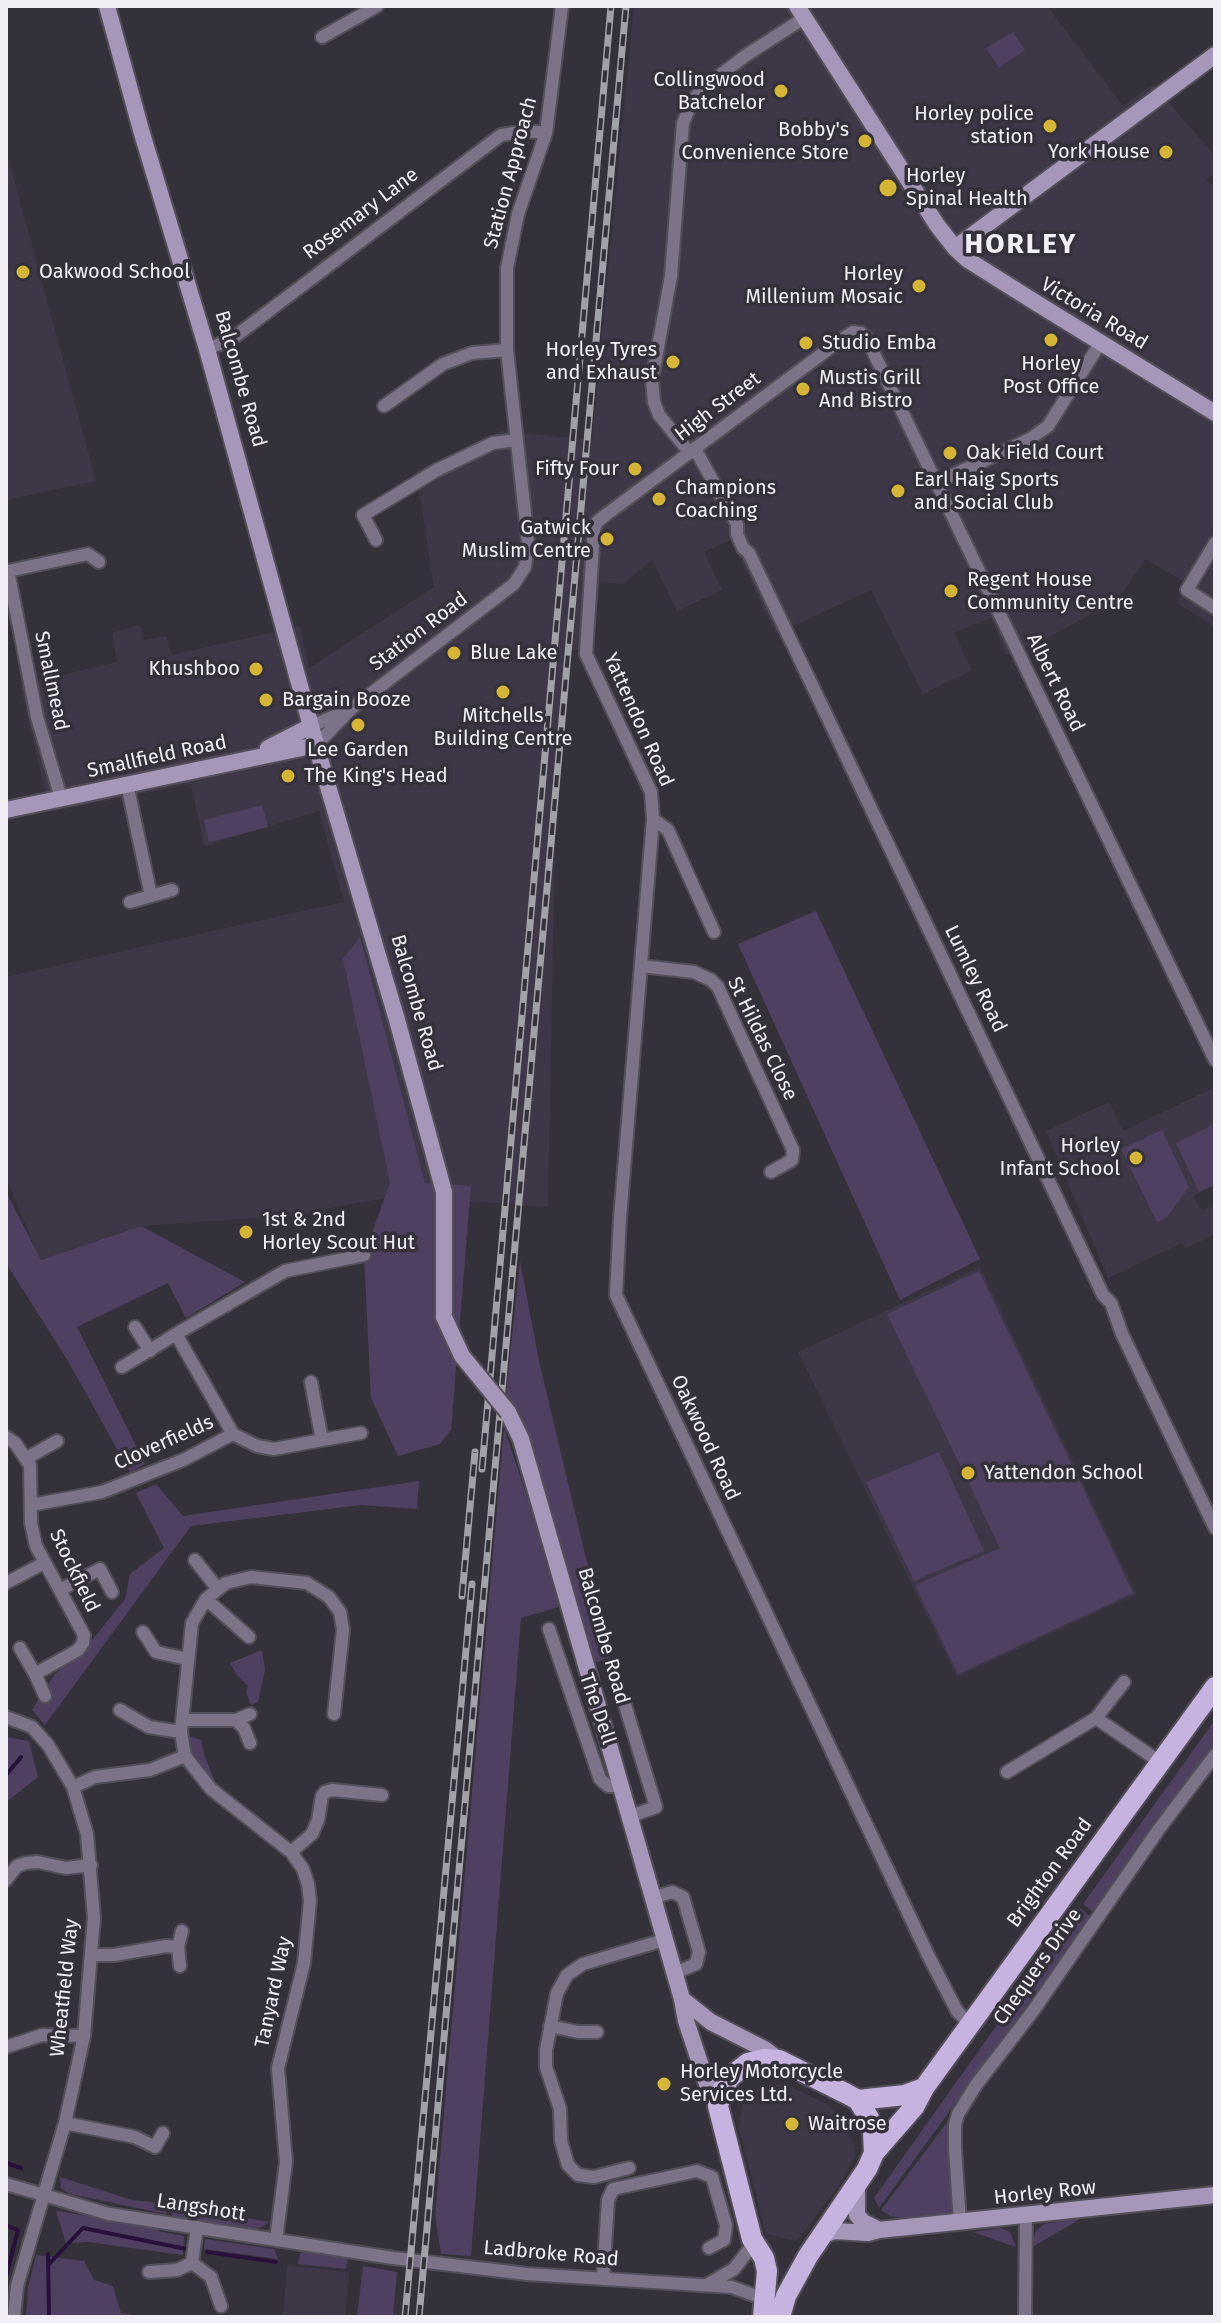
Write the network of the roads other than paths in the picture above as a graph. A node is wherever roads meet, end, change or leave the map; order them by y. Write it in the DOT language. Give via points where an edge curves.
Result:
graph roads {
  1 [pos="107,6"];
  2 [pos="377,6"];
  3 [pos="562,6"];
  4 [pos="800,12"];
  5 [pos="322,37"];
  6 [pos="1215,55"];
  7 [pos="546,133"];
  8 [pos="955,248"];
  9 [pos="853,332"];
  10 [pos="1101,342"];
  11 [pos="207,349"];
  12 [pos="507,350"];
  13 [pos="384,406"];
  14 [pos="1215,413"];
  15 [pos="517,440"];
  16 [pos="692,451"];
  17 [pos="936,483"];
  18 [pos="607,514"];
  19 [pos="376,540"];
  20 [pos="528,542"];
  21 [pos="1215,543"];
  22 [pos="99,562"];
  23 [pos="7,572"];
  24 [pos="1187,590"];
  25 [pos="1180,602"];
  26 [pos="1215,608"];
  27 [pos="352,708"];
  28 [pos="311,726"];
  29 [pos="316,745"];
  30 [pos="257,756"];
  31 [pos="127,784"];
  32 [pos="61,798"];
  33 [pos="6,810"];
  34 [pos="653,819"];
  35 [pos="172,890"];
  36 [pos="151,896"];
  37 [pos="130,902"];
  38 [pos="714,932"];
  39 [pos="641,966"];
  40 [pos="1215,1060"];
  41 [pos="771,1172"];
  42 [pos="364,1255"];
  43 [pos="135,1327"];
  44 [pos="176,1334"];
  45 [pos="150,1351"];
  46 [pos="122,1367"];
  47 [pos="311,1382"];
  48 [pos="361,1433"];
  49 [pos="233,1434"];
  50 [pos="6,1437"];
  51 [pos="322,1440"];
  52 [pos="57,1441"];
  53 [pos="27,1458"];
  54 [pos="31,1505"];
  55 [pos="1215,1528"];
  56 [pos="195,1560"];
  57 [pos="44,1563"];
  58 [pos="6,1583"];
  59 [pos="217,1588"];
  60 [pos="60,1590"];
  61 [pos="112,1592"];
  62 [pos="206,1599"];
  63 [pos="549,1629"];
  64 [pos="143,1632"];
  65 [pos="249,1637"];
  66 [pos="20,1648"];
  67 [pos="187,1659"];
  68 [pos="35,1674"];
  69 [pos="1124,1682"];
  70 [pos="1215,1687"];
  71 [pos="45,1696"];
  72 [pos="625,1705"];
  73 [pos="120,1710"];
  74 [pos="250,1714"];
  75 [pos="334,1714"];
  76 [pos="6,1717"];
  77 [pos="1096,1718"];
  78 [pos="236,1720"];
  79 [pos="182,1726"];
  80 [pos="250,1743"];
  81 [pos="1215,1755"];
  82 [pos="185,1756"];
  83 [pos="1160,1762"];
  84 [pos="1007,1772"];
  85 [pos="621,1786"];
  86 [pos="73,1787"];
  87 [pos="382,1795"];
  88 [pos="631,1816"];
  89 [pos="291,1852"];
  90 [pos="91,1865"];
  91 [pos="6,1880"];
  92 [pos="652,1898"];
  93 [pos="182,1931"];
  94 [pos="664,1940"];
  95 [pos="178,1947"];
  96 [pos="93,1955"];
  97 [pos="180,1966"];
  98 [pos="675,1973"];
  99 [pos="682,1999"];
  100 [pos="711,2022"];
  101 [pos="971,2025"];
  102 [pos="550,2026"];
  103 [pos="597,2032"];
  104 [pos="84,2036"];
  105 [pos="692,2040"];
  106 [pos="6,2047"];
  107 [pos="779,2060"];
  108 [pos="924,2088"];
  109 [pos="858,2100"];
  110 [pos="718,2106"];
  111 [pos="65,2123"];
  112 [pos="163,2133"];
  113 [pos="874,2153"];
  114 [pos="629,2168"];
  115 [pos="6,2184"];
  116 [pos="857,2185"];
  117 [pos="1215,2195"];
  118 [pos="43,2196"];
  119 [pos="1026,2216"];
  120 [pos="960,2223"];
  121 [pos="197,2227"];
  122 [pos="879,2230"];
  123 [pos="821,2236"];
  124 [pos="276,2240"];
  125 [pos="709,2248"];
  126 [pos="759,2250"];
  127 [pos="808,2256"];
  128 [pos="393,2258"];
  129 [pos="192,2263"];
  130 [pos="149,2272"];
  131 [pos="603,2279"];
  132 [pos="707,2285"];
  133 [pos="771,2304"];
  134 [pos="221,2306"];
  135 [pos="14,2317"];
  136 [pos="780,2317"];
  137 [pos="1025,2317"];
  1 -- 11 [label="main road, Balcombe Road"];
  2 -- 5 [label="street" via="334,23"];
  3 -- 7 [label="street, Station Approach"];
  4 -- 8 [label="main road, Victoria Road"];
  4 -- 16 [label="street, Lumley Road" via="701,90 683,123 671,276 652,391 659,415"];
  6 -- 8 [label="main road"];
  7 -- 11 [label="street, Rosemary Lane" via="501,135 241,332"];
  7 -- 12 [label="street, Station Approach" via="511,241"];
  8 -- 10 [label="main road, Victoria Road"];
  9 -- 16 [label="street, High Street"];
  9 -- 17 [label="street, Albert Road" via="866,337"];
  10 -- 14 [label="main road, Victoria Road"];
  10 -- 17 [label="street" via="1048,426"];
  11 -- 28 [label="main road, Balcombe Road"];
  12 -- 13 [label="street" via="472,353 443,364"];
  12 -- 15 [label="street, Station Approach"];
  15 -- 19 [label="street" via="493,443 437,470 363,515"];
  15 -- 20 [label="street, Station Approach"];
  16 -- 18 [label="street, High Street"];
  16 -- 55 [label="street, Lumley Road" via="738,527 740,541"];
  17 -- 40 [label="street, Albert Road"];
  18 -- 34 [label="street, Yattendon Road" via="594,529 584,649 651,792"];
  20 -- 27 [label="street, Station Road" via="525,567 514,584"];
  21 -- 24 [label="street"];
  22 -- 23 [label="street, Smallmead" via="88,554"];
  23 -- 32 [label="street, Smallmead" via="37,717"];
  24 -- 25 [label="street"];
  24 -- 26 [label="street"];
  27 -- 28 [label="street"];
  27 -- 29 [label="street, Station Road"];
  28 -- 29 [label="main road, Balcombe Road"];
  28 -- 30 [label="main road"];
  29 -- 30 [label="main road, Smallfield Road"];
  29 -- 85 [label="main road, Balcombe Road, bridge" via="444,1192 444,1317 462,1356 508,1412 521,1439"];
  30 -- 31 [label="main road, Smallfield Road"];
  31 -- 32 [label="main road, Smallfield Road"];
  31 -- 36 [label="street"];
  32 -- 33 [label="main road, Smallfield Road"];
  34 -- 38 [label="street, Yattendon Road" via="668,830"];
  34 -- 39 [label="street, Oakwood Road"];
  35 -- 36 [label="street"];
  36 -- 37 [label="street"];
  39 -- 41 [label="street, St Hildas Close" via="694,972 718,987 793,1150 792,1160"];
  39 -- 101 [label="street, Oakwood Road" via="617,1255 618,1301 936,1972"];
  42 -- 44 [label="street" via="285,1271"];
  43 -- 45 [label="street"];
  44 -- 45 [label="street"];
  44 -- 49 [label="street, Cloverfields"];
  45 -- 46 [label="street"];
  47 -- 51 [label="street"];
  48 -- 51 [label="street"];
  49 -- 51 [label="street" via="274,1449"];
  49 -- 54 [label="street, Cloverfields" via="102,1492"];
  50 -- 53 [label="street"];
  52 -- 53 [label="street"];
  53 -- 54 [label="street, Stockfield"];
  54 -- 57 [label="street, Stockfield" via="33,1534"];
  56 -- 59 [label="street"];
  57 -- 58 [label="street"];
  57 -- 60 [label="street, Stockfield"];
  59 -- 62 [label="street, Tanyard Way"];
  59 -- 75 [label="street" via="238,1579 280,1580 307,1583 329,1597 340,1612 343,1630"];
  60 -- 61 [label="street" via="100,1569"];
  60 -- 68 [label="street, Stockfield" via="84,1635 83,1643"];
  62 -- 65 [label="street"];
  62 -- 67 [label="street, Tanyard Way" via="192,1623"];
  63 -- 85 [label="street, The Dell" via="600,1779 608,1786"];
  64 -- 67 [label="street" via="156,1652"];
  66 -- 68 [label="street"];
  67 -- 79 [label="street, Tanyard Way"];
  68 -- 71 [label="street"];
  69 -- 77 [label="street"];
  70 -- 83 [label="main road, Brighton Road"];
  72 -- 88 [label="street" via="656,1807"];
  73 -- 79 [label="street" via="149,1727"];
  74 -- 78 [label="street"];
  76 -- 86 [label="street, Wheatfield Way" via="32,1727"];
  77 -- 83 [label="street"];
  77 -- 84 [label="street"];
  78 -- 79 [label="street"];
  78 -- 80 [label="street"];
  79 -- 82 [label="street, Tanyard Way"];
  81 -- 120 [label="street, Chequers Drive" via="958,2114"];
  82 -- 86 [label="street" via="150,1770 95,1777"];
  82 -- 89 [label="street, Tanyard Way" via="211,1789"];
  83 -- 101 [label="main road, Brighton Road"];
  85 -- 88 [label="main road, Balcombe Road"];
  86 -- 90 [label="street, Wheatfield Way"];
  87 -- 89 [label="street" via="325,1792 312,1834"];
  88 -- 92 [label="main road, Balcombe Road"];
  89 -- 124 [label="street, Tanyard Way" via="303,1869 310,1901 304,1963 278,2068 286,2162"];
  90 -- 91 [label="street" via="26,1863"];
  90 -- 96 [label="street, Wheatfield Way"];
  92 -- 94 [label="main road, Balcombe Road"];
  92 -- 98 [label="street" via="672,1892 683,1897 699,1952 696,1964"];
  93 -- 95 [label="street"];
  94 -- 98 [label="main road, Balcombe Road"];
  94 -- 102 [label="street" via="574,1969 557,1993"];
  95 -- 96 [label="street"];
  95 -- 97 [label="street"];
  96 -- 104 [label="street, Wheatfield Way"];
  98 -- 99 [label="main road, Balcombe Road"];
  99 -- 100 [label="main road"];
  99 -- 105 [label="main road, Balcombe Road"];
  100 -- 105 [label="main road"];
  100 -- 107 [label="main road"];
  101 -- 108 [label="main road, Brighton Road"];
  102 -- 103 [label="street"];
  102 -- 114 [label="street" via="545,2059 560,2109 568,2165 578,2175 594,2177"];
  104 -- 106 [label="street" via="42,2035"];
  104 -- 111 [label="street, Wheatfield Way"];
  105 -- 110 [label="main road, Balcombe Road"];
  107 -- 109 [label="main road"];
  107 -- 110 [label="main road" via="764,2059 739,2069 723,2089"];
  108 -- 109 [label="main road"];
  108 -- 113 [label="main road, Brighton Road"];
  109 -- 113 [label="main road" via="869,2118"];
  110 -- 126 [label="main road, Balcombe Road"];
  111 -- 112 [label="street" via="126,2135 155,2147"];
  111 -- 118 [label="street, Wheatfield Way"];
  113 -- 116 [label="main road, Brighton Road"];
  115 -- 118 [label="street, Langshott"];
  116 -- 122 [label="main road" via="857,2215"];
  116 -- 123 [label="main road, Brighton Road"];
  117 -- 119 [label="main road, Horley Row"];
  118 -- 121 [label="street, Langshott" via="109,2214"];
  118 -- 135 [label="street, Wheatfield Way" via="17,2286"];
  119 -- 120 [label="main road, Horley Row"];
  119 -- 137 [label="street"];
  120 -- 122 [label="main road, Horley Row"];
  121 -- 124 [label="street, Langshott"];
  121 -- 129 [label="street"];
  122 -- 123 [label="main road, Horley Row"];
  123 -- 127 [label="main road, Brighton Road"];
  124 -- 128 [label="street, Langshott"];
  125 -- 131 [label="street" via="724,2240 726,2225 712,2177 697,2171 613,2189"];
  126 -- 127 [label="main road" via="784,2263"];
  126 -- 132 [label="street"];
  126 -- 133 [label="main road, Balcombe Road"];
  127 -- 133 [label="main road, Brighton Road"];
  128 -- 131 [label="street, Ladbroke Road"];
  129 -- 130 [label="street"];
  129 -- 134 [label="street" via="211,2277"];
  131 -- 132 [label="street, Ladbroke Road"];
  132 -- 133 [label="street, Ladbroke Road" via="732,2287"];
  133 -- 136 [label="main road"];
}
